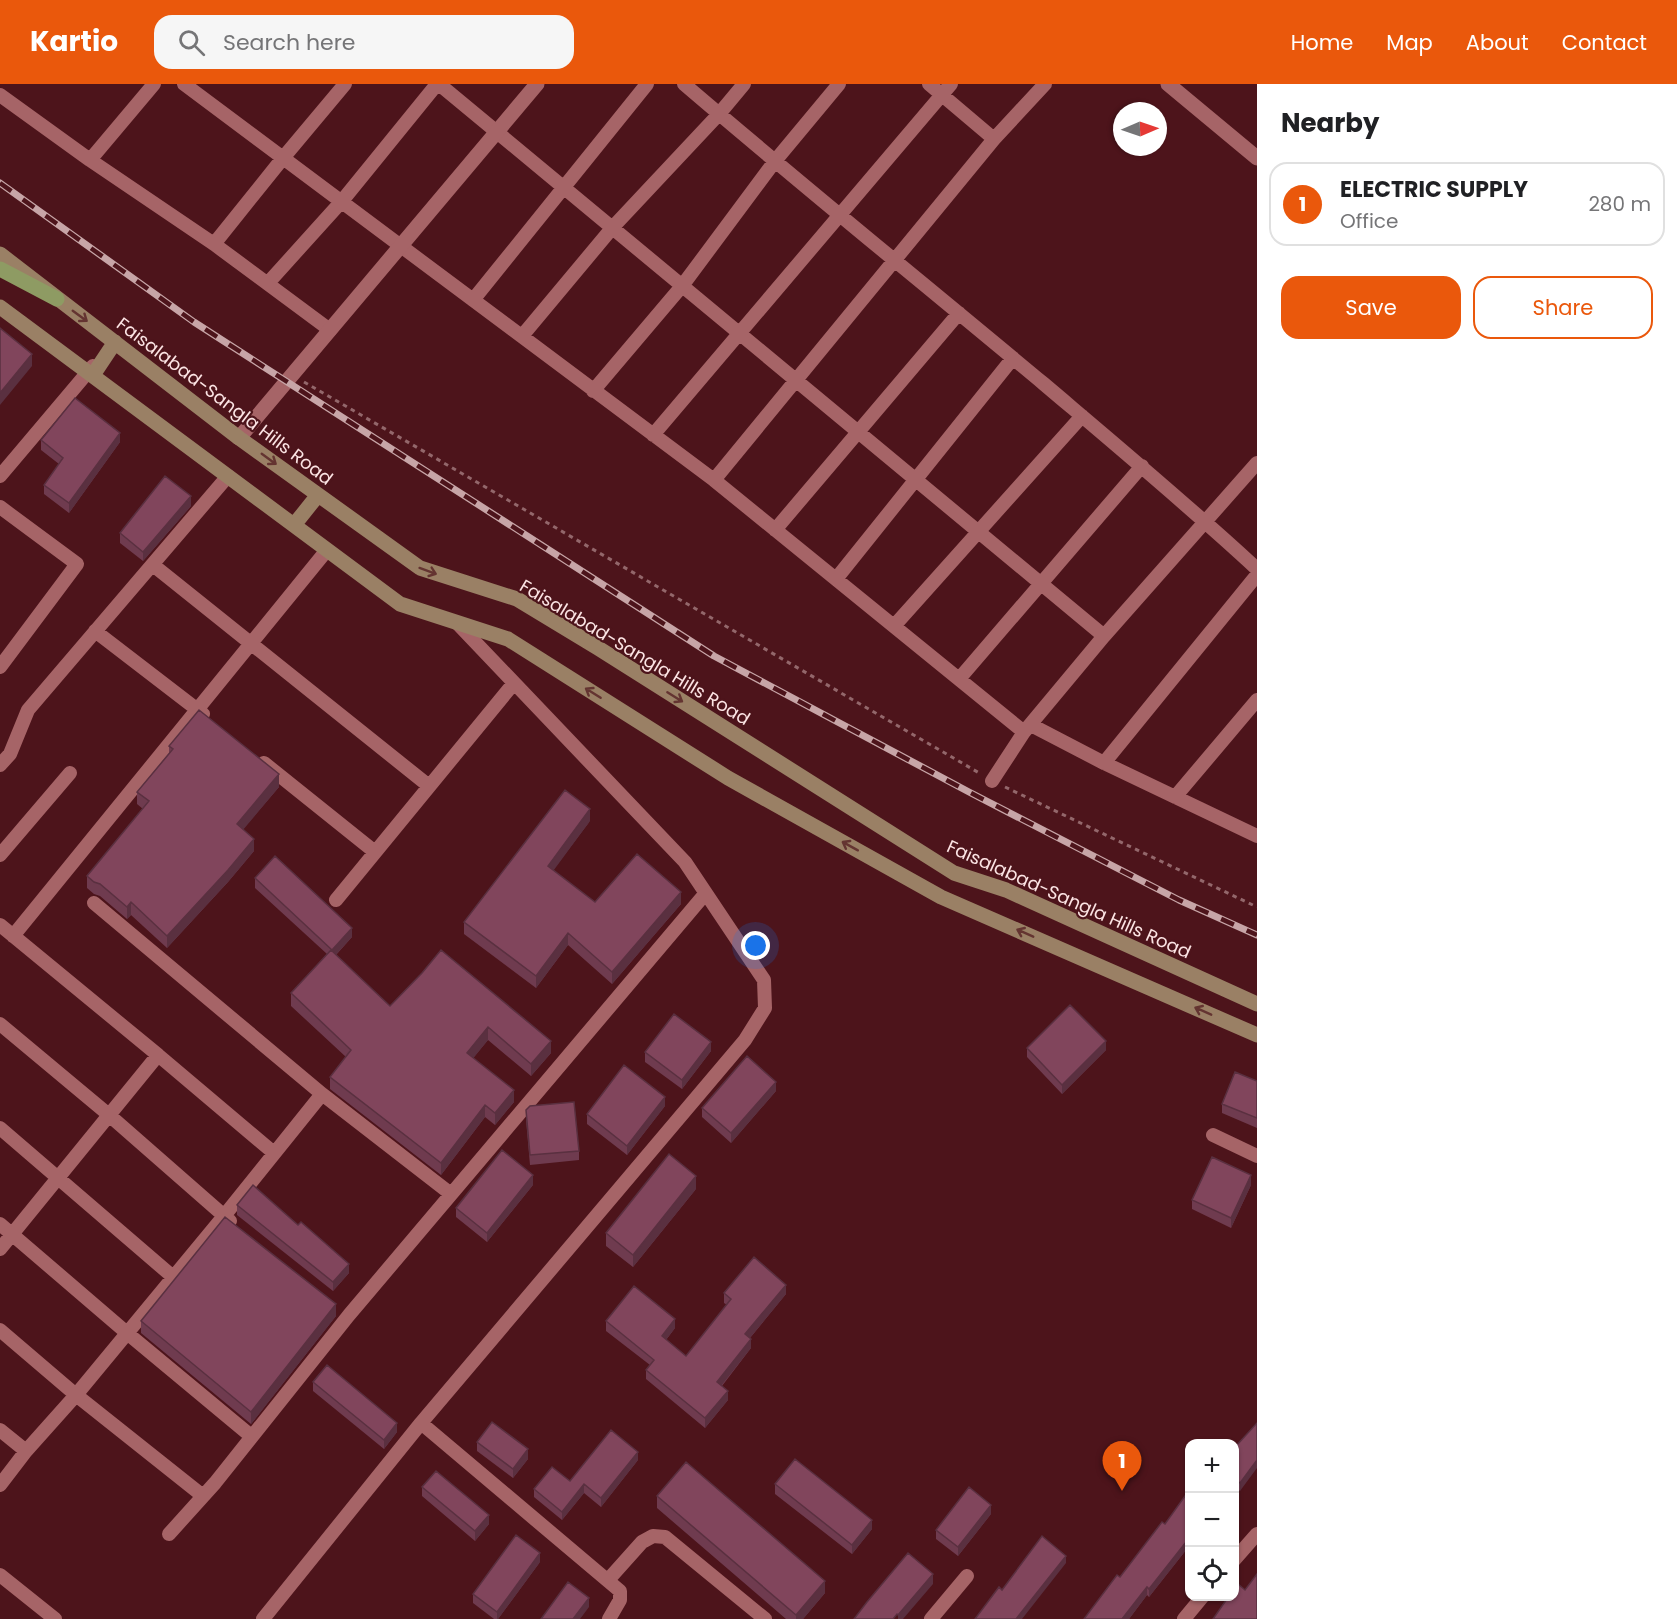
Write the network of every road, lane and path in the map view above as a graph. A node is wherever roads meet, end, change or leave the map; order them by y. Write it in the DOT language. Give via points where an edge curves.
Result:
graph roads {
  1 [pos="154,84"];
  2 [pos="184,84"];
  3 [pos="345,84"];
  4 [pos="438,84"];
  5 [pos="537,84"];
  6 [pos="647,84"];
  7 [pos="684,84"];
  8 [pos="744,84"];
  9 [pos="839,84"];
  10 [pos="929,84"];
  11 [pos="1045,84"];
  12 [pos="1168,84"];
  13 [pos="946,89"];
  14 [pos="0,95"];
  15 [pos="719,114"];
  16 [pos="497,132"];
  17 [pos="994,139"];
  18 [pos="283,158"];
  19 [pos="1257,158"];
  20 [pos="90,160"];
  21 [pos="774,161"];
  22 [pos="564,188"];
  23 [pos="342,201"];
  24 [pos="840,214"];
  25 [pos="613,227"];
  26 [pos="214,244"];
  27 [pos="401,245"];
  28 [pos="0,255"];
  29 [pos="894,259"];
  30 [pos="0,269"];
  31 [pos="268,283"];
  32 [pos="682,286"];
  33 [pos="57,299"];
  34 [pos="473,300"];
  35 [pos="0,307"];
  36 [pos="959,313"];
  37 [pos="330,330"];
  38 [pos="739,334"];
  39 [pos="522,336"];
  40 [pos="113,340"];
  41 [pos="1013,358"];
  42 [pos="91,374"];
  43 [pos="292,375"];
  44 [pos="795,381"];
  45 [pos="593,391"];
  46 [pos="1082,416"];
  47 [pos="858,433"];
  48 [pos="653,435"];
  49 [pos="239,438"];
  50 [pos="1257,463"];
  51 [pos="1142,466"];
  52 [pos="0,476"];
  53 [pos="228,476"];
  54 [pos="714,480"];
  55 [pos="915,480"];
  56 [pos="318,495"];
  57 [pos="0,507"];
  58 [pos="1205,521"];
  59 [pos="294,525"];
  60 [pos="775,530"];
  61 [pos="978,532"];
  62 [pos="327,550"];
  63 [pos="153,565"];
  64 [pos="1257,569"];
  65 [pos="1257,575"];
  66 [pos="836,579"];
  67 [pos="1041,584"];
  68 [pos="457,622"];
  69 [pos="894,626"];
  70 [pos="95,631"];
  71 [pos="1104,636"];
  72 [pos="251,643"];
  73 [pos="0,667"];
  74 [pos="959,679"];
  75 [pos="514,683"];
  76 [pos="1257,700"];
  77 [pos="197,709"];
  78 [pos="215,724"];
  79 [pos="1027,728"];
  80 [pos="250,752"];
  81 [pos="1104,763"];
  82 [pos="0,765"];
  83 [pos="70,772"];
  84 [pos="992,781"];
  85 [pos="429,786"];
  86 [pos="1175,797"];
  87 [pos="1255,832"];
  88 [pos="375,852"];
  89 [pos="0,855"];
  90 [pos="705,894"];
  91 [pos="336,900"];
  92 [pos="94,903"];
  93 [pos="1257,907"];
  94 [pos="0,925"];
  95 [pos="13,936"];
  96 [pos="1257,1004"];
  97 [pos="0,1024"];
  98 [pos="1257,1035"];
  99 [pos="158,1055"];
  100 [pos="322,1094"];
  101 [pos="109,1115"];
  102 [pos="0,1128"];
  103 [pos="1213,1135"];
  104 [pos="274,1153"];
  105 [pos="1257,1156"];
  106 [pos="58,1178"];
  107 [pos="451,1194"];
  108 [pos="224,1216"];
  109 [pos="0,1224"];
  110 [pos="242,1230"];
  111 [pos="12,1234"];
  112 [pos="0,1249"];
  113 [pos="172,1276"];
  114 [pos="0,1330"];
  115 [pos="127,1333"];
  116 [pos="76,1395"];
  117 [pos="422,1423"];
  118 [pos="0,1430"];
  119 [pos="251,1436"];
  120 [pos="26,1451"];
  121 [pos="0,1485"];
  122 [pos="203,1496"];
  123 [pos="169,1534"];
  124 [pos="1257,1534"];
  125 [pos="1239,1554"];
  126 [pos="0,1575"];
  127 [pos="967,1576"];
  128 [pos="608,1580"];
  129 [pos="1199,1601"];
  130 [pos="56,1619"];
  131 [pos="263,1619"];
  132 [pos="609,1619"];
  133 [pos="765,1619"];
  134 [pos="931,1619"];
  135 [pos="1184,1619"];
  1 -- 20 [label="street"];
  2 -- 18 [label="street"];
  3 -- 18 [label="street"];
  4 -- 16 [label="street"];
  4 -- 23 [label="street"];
  5 -- 16 [label="street"];
  6 -- 22 [label="street"];
  7 -- 15 [label="street"];
  8 -- 15 [label="street"];
  9 -- 21 [label="street"];
  10 -- 13 [label="street"];
  11 -- 17 [label="street"];
  12 -- 19 [label="street"];
  13 -- 17 [label="street"];
  13 -- 24 [label="street"];
  14 -- 20 [label="street"];
  15 -- 21 [label="street"];
  15 -- 25 [label="street"];
  16 -- 22 [label="street"];
  16 -- 27 [label="street"];
  17 -- 29 [label="street"];
  18 -- 23 [label="street"];
  18 -- 26 [label="street"];
  20 -- 26 [label="street"];
  21 -- 24 [label="street"];
  21 -- 32 [label="street"];
  22 -- 25 [label="street"];
  22 -- 34 [label="street"];
  23 -- 27 [label="street"];
  23 -- 31 [label="street"];
  24 -- 29 [label="street"];
  24 -- 38 [label="street"];
  25 -- 32 [label="street"];
  25 -- 39 [label="street"];
  26 -- 31 [label="street"];
  27 -- 34 [label="street"];
  27 -- 37 [label="street"];
  28 -- 33 [label="main road, Faisalabad-Sangla Hills Road"];
  29 -- 36 [label="street"];
  29 -- 44 [label="street"];
  30 -- 33 [label="main road"];
  31 -- 37 [label="street"];
  32 -- 38 [label="street"];
  32 -- 45 [label="street"];
  33 -- 40 [label="main road, Faisalabad-Sangla Hills Road, one-way"];
  34 -- 39 [label="street"];
  35 -- 42 [label="main road"];
  36 -- 41 [label="street"];
  36 -- 47 [label="street"];
  37 -- 43 [label="street"];
  38 -- 44 [label="street"];
  38 -- 48 [label="street"];
  39 -- 45 [label="street"];
  40 -- 42 [label="main road"];
  40 -- 49 [label="main road, Faisalabad-Sangla Hills Road"];
  41 -- 46 [label="street"];
  41 -- 55 [label="street"];
  42 -- 52 [label="street"];
  42 -- 53 [label="main road"];
  43 -- 49 [label="street"];
  43 -- 84 [label="path"];
  44 -- 47 [label="street"];
  44 -- 54 [label="street"];
  45 -- 48 [label="street"];
  46 -- 51 [label="street"];
  46 -- 61 [label="street"];
  47 -- 55 [label="street"];
  47 -- 60 [label="street"];
  48 -- 54 [label="street"];
  49 -- 56 [label="main road, Faisalabad-Sangla Hills Road, one-way"];
  50 -- 58 [label="street"];
  51 -- 58 [label="street"];
  51 -- 67 [label="street"];
  53 -- 59 [label="main road"];
  53 -- 63 [label="street"];
  54 -- 60 [label="street"];
  55 -- 61 [label="street"];
  55 -- 66 [label="street"];
  56 -- 59 [label="main road"];
  56 -- 96 [label="main road, Faisalabad-Sangla Hills Road, one-way" via="420,568 517,599 954,873 1006,890"];
  57 -- 73 [label="street" via="77,564"];
  58 -- 64 [label="street"];
  58 -- 71 [label="street"];
  59 -- 62 [label="main road"];
  60 -- 66 [label="street"];
  61 -- 67 [label="street"];
  61 -- 69 [label="street"];
  62 -- 68 [label="main road" via="400,604"];
  62 -- 72 [label="street"];
  63 -- 70 [label="street"];
  63 -- 72 [label="street"];
  65 -- 81 [label="street"];
  66 -- 69 [label="street"];
  67 -- 71 [label="street"];
  67 -- 74 [label="street"];
  68 -- 75 [label="street"];
  98 -- 68 [label="main road, one-way" via="941,897 728,778 508,639"];
  69 -- 74 [label="street"];
  70 -- 77 [label="street"];
  70 -- 82 [label="street" via="28,710 10,754"];
  71 -- 79 [label="street"];
  72 -- 77 [label="street"];
  72 -- 85 [label="street"];
  74 -- 79 [label="street"];
  75 -- 85 [label="street"];
  75 -- 90 [label="street" via="686,862"];
  76 -- 86 [label="street"];
  77 -- 78 [label="street"];
  77 -- 95 [label="street"];
  79 -- 81 [label="street"];
  79 -- 84 [label="street"];
  80 -- 88 [label="street"];
  81 -- 86 [label="street"];
  83 -- 89 [label="street"];
  84 -- 93 [label="path"];
  85 -- 88 [label="street"];
  86 -- 87 [label="street"];
  88 -- 91 [label="street"];
  90 -- 107 [label="street"];
  90 -- 117 [label="street" via="764,980 765,1008 745,1040"];
  92 -- 100 [label="street"];
  94 -- 95 [label="street"];
  95 -- 99 [label="street"];
  97 -- 101 [label="street"];
  99 -- 101 [label="street"];
  99 -- 104 [label="street"];
  100 -- 104 [label="street"];
  100 -- 107 [label="street"];
  101 -- 106 [label="street"];
  101 -- 108 [label="street"];
  102 -- 106 [label="street"];
  103 -- 105 [label="street"];
  104 -- 108 [label="street"];
  106 -- 111 [label="street"];
  106 -- 113 [label="street"];
  107 -- 119 [label="street" via="345,1311"];
  108 -- 110 [label="street"];
  108 -- 113 [label="street"];
  109 -- 111 [label="street"];
  111 -- 112 [label="street"];
  111 -- 115 [label="street"];
  113 -- 115 [label="street"];
  114 -- 116 [label="street"];
  115 -- 116 [label="street"];
  115 -- 119 [label="street"];
  116 -- 120 [label="street"];
  116 -- 122 [label="street"];
  117 -- 128 [label="street"];
  117 -- 131 [label="street"];
  118 -- 120 [label="street"];
  119 -- 122 [label="street"];
  120 -- 121 [label="street"];
  122 -- 123 [label="street"];
  124 -- 125 [label="street"];
  126 -- 130 [label="street"];
  127 -- 134 [label="street"];
  128 -- 132 [label="street" via="620,1592 620,1600"];
  128 -- 133 [label="street" via="642,1542 652,1536 665,1537"];
  129 -- 135 [label="street"];
}
